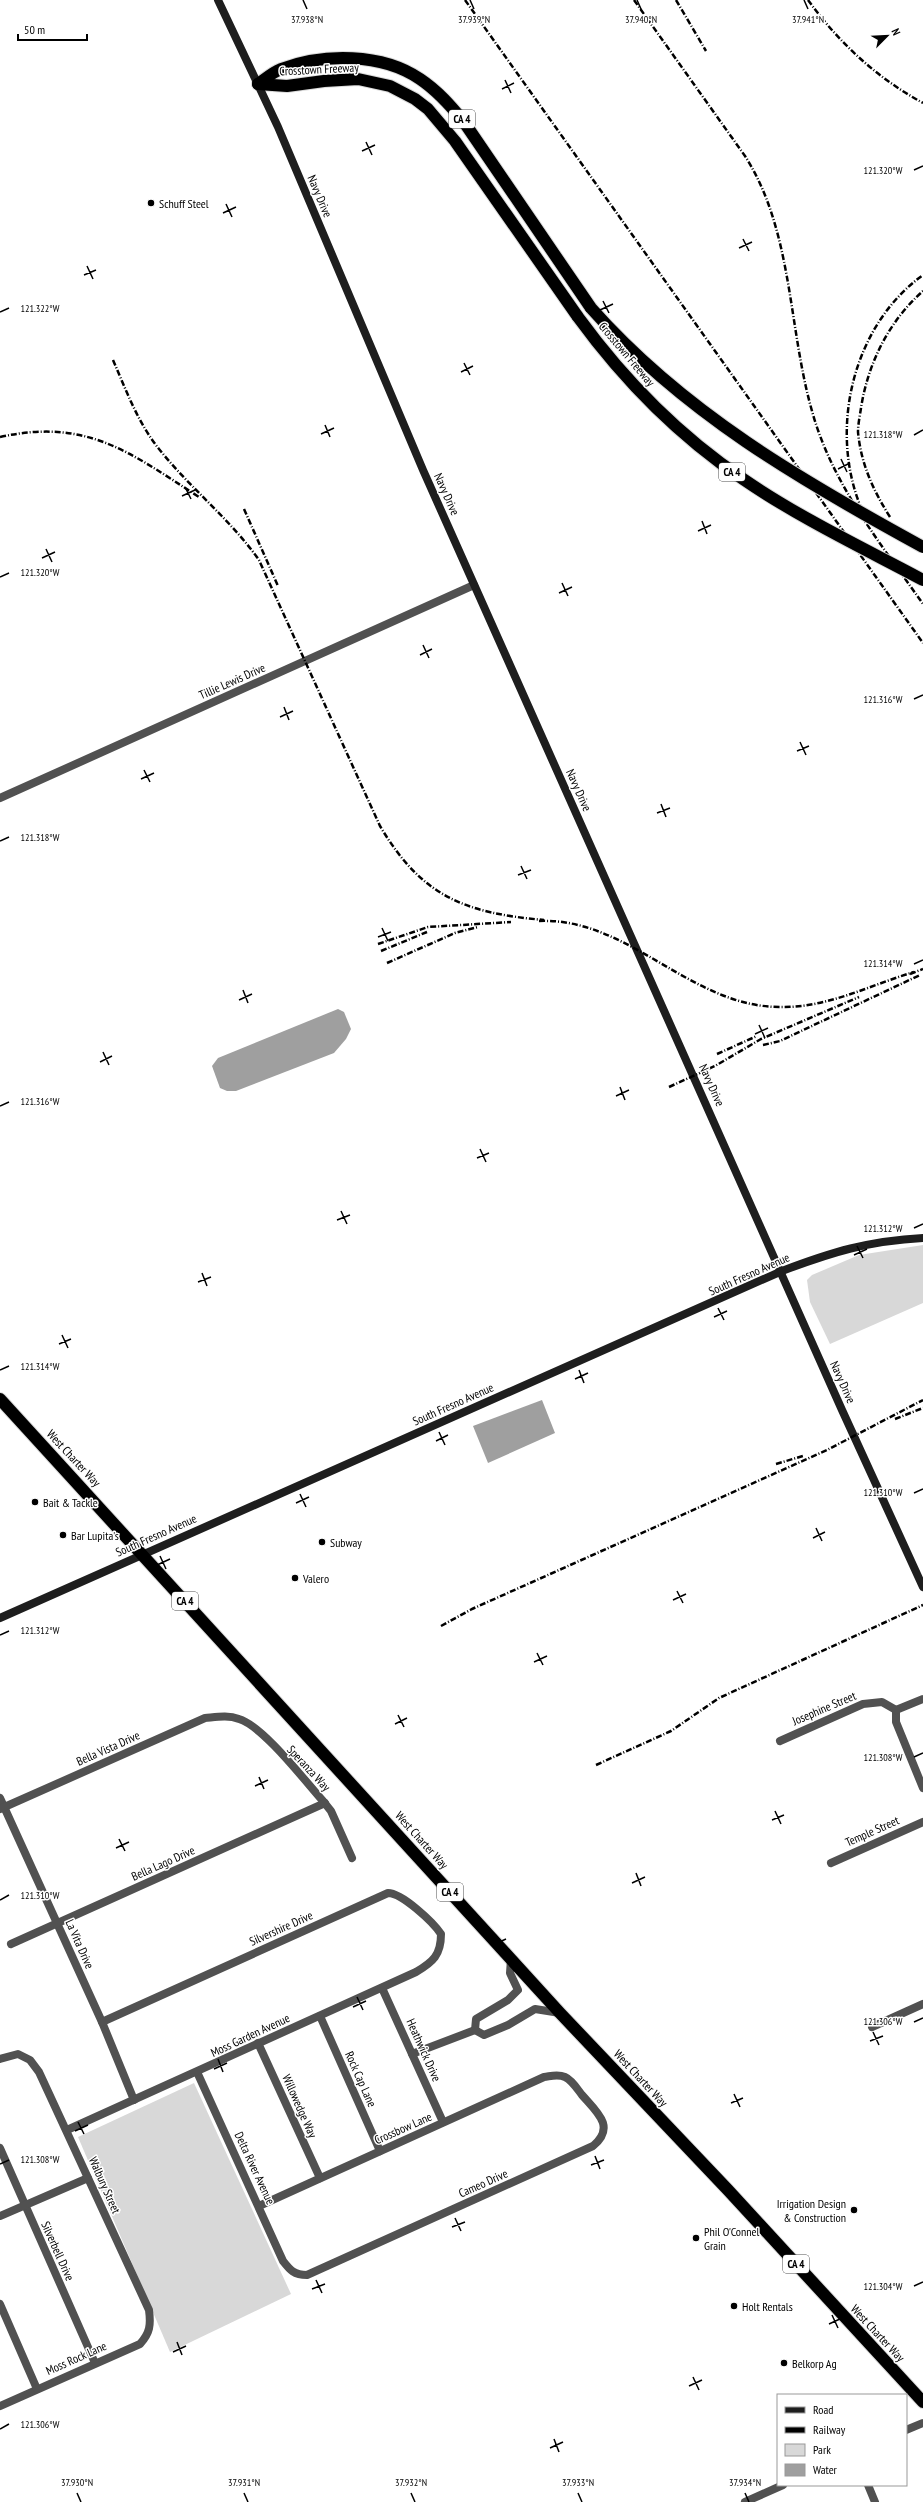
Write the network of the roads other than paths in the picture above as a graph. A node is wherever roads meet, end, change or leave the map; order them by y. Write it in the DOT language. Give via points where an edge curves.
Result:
graph roads {
  1 [pos="218,0"];
  2 [pos="258,84"];
  3 [pos="923,547"];
  4 [pos="923,580"];
  5 [pos="474,585"];
  6 [pos="0,798"];
  7 [pos="923,1238"];
  8 [pos="782,1271"];
  9 [pos="0,1399"];
  10 [pos="143,1554"];
  11 [pos="923,1587"];
  12 [pos="0,1618"];
  13 [pos="923,1699"];
  14 [pos="896,1710"];
  15 [pos="227,1716"];
  16 [pos="780,1741"];
  17 [pos="923,1788"];
  18 [pos="0,1798"];
  19 [pos="325,1803"];
  20 [pos="2,1808"];
  21 [pos="923,1822"];
  22 [pos="352,1858"];
  23 [pos="831,1863"];
  24 [pos="57,1923"];
  25 [pos="11,1944"];
  26 [pos="438,1955"];
  27 [pos="511,1959"];
  28 [pos="382,1988"];
  29 [pos="923,2004"];
  30 [pos="560,2013"];
  31 [pos="320,2016"];
  32 [pos="102,2022"];
  33 [pos="872,2027"];
  34 [pos="475,2030"];
  35 [pos="258,2043"];
  36 [pos="412,2054"];
  37 [pos="0,2059"];
  38 [pos="198,2072"];
  39 [pos="558,2074"];
  40 [pos="134,2100"];
  41 [pos="443,2122"];
  42 [pos="67,2130"];
  43 [pos="0,2148"];
  44 [pos="380,2151"];
  45 [pos="88,2178"];
  46 [pos="320,2178"];
  47 [pos="24,2205"];
  48 [pos="259,2206"];
  49 [pos="0,2216"];
  50 [pos="293,2273"];
  51 [pos="0,2304"];
  52 [pos="151,2323"];
  53 [pos="95,2362"];
  54 [pos="37,2389"];
  55 [pos="923,2402"];
  56 [pos="0,2406"];
  57 [pos="923,2423"];
  58 [pos="907,2430"];
  59 [pos="782,2486"];
  60 [pos="868,2486"];
  61 [pos="745,2502"];
  62 [pos="875,2502"];
  1 -- 2 [label="street, Navy Drive"];
  2 -- 3 [label="highway, Crosstown Freeway / CA 4, bridge" via="280,69 315,61 352,58 377,61 419,78 450,104 591,308 631,350 697,408 782,465"];
  2 -- 4 [label="highway, Crosstown Freeway / CA 4, bridge" via="287,86 358,79 390,86 415,99 437,118 455,141 578,317 614,363 674,426 720,463 768,496"];
  2 -- 5 [label="street, Navy Drive"];
  5 -- 6 [label="street, Tillie Lewis Drive"];
  5 -- 8 [label="street, Navy Drive"];
  7 -- 8 [label="street, South Fresno Avenue" via="884,1241 846,1248"];
  8 -- 10 [label="street, South Fresno Avenue"];
  8 -- 11 [label="street, Navy Drive"];
  9 -- 10 [label="highway, West Charter Way / CA 4"];
  10 -- 12 [label="street, South Fresno Avenue"];
  10 -- 27 [label="highway, West Charter Way / CA 4"];
  13 -- 14 [label="street"];
  14 -- 16 [label="street, Josephine Street" via="882,1702 863,1704"];
  14 -- 17 [label="street" via="896,1722"];
  15 -- 19 [label="street, Speranza Way" via="241,1719 256,1728"];
  15 -- 20 [label="street, Bella Vista Drive" via="205,1718"];
  18 -- 20 [label="street, La Vita Drive"];
  19 -- 22 [label="street, Speranza Way"];
  19 -- 24 [label="street, Bella Lago Drive"];
  20 -- 24 [label="street, La Vita Drive"];
  21 -- 23 [label="street, Temple Street"];
  24 -- 25 [label="street, Bella Lago Drive"];
  24 -- 32 [label="street, La Vita Drive"];
  26 -- 28 [label="street, Moss Garden Avenue" via="430,1964"];
  26 -- 32 [label="street, Silvershire Drive" via="441,1934 437,1928 403,1898 395,1893 388,1893"];
  27 -- 30 [label="highway, West Charter Way / CA 4"];
  27 -- 34 [label="street" via="510,1973 518,1990 508,2000 476,2019"];
  28 -- 31 [label="street, Moss Garden Avenue"];
  28 -- 36 [label="street, Heathwick Drive"];
  29 -- 33 [label="street"];
  30 -- 34 [label="street" via="534,2009 508,2025 484,2035"];
  30 -- 55 [label="highway, West Charter Way / CA 4" via="728,2190"];
  31 -- 35 [label="street, Moss Garden Avenue"];
  31 -- 44 [label="street, Rock Cap Lane"];
  32 -- 40 [label="street, La Vita Drive"];
  34 -- 36 [label="street"];
  35 -- 38 [label="street, Moss Garden Avenue"];
  35 -- 46 [label="street, Willowedge Way"];
  36 -- 41 [label="street, Heathwick Drive"];
  37 -- 42 [label="street, Walbury Street" via="18,2054 30,2060 40,2072"];
  38 -- 40 [label="street, Moss Garden Avenue"];
  38 -- 48 [label="street, Delta River Avenue"];
  39 -- 41 [label="street, Crossbow Lane" via="544,2077"];
  39 -- 50 [label="street, Cameo Drive" via="567,2078 600,2116 604,2124 601,2140 593,2146 307,2275"];
  40 -- 42 [label="street, Moss Garden Avenue"];
  41 -- 44 [label="street, Crossbow Lane"];
  42 -- 45 [label="street, Walbury Street"];
  43 -- 47 [label="street, Silverbell Drive"];
  44 -- 46 [label="street, Crossbow Lane"];
  45 -- 47 [label="street"];
  45 -- 52 [label="street, Walbury Street" via="148,2310"];
  46 -- 48 [label="street, Crossbow Lane"];
  47 -- 49 [label="street"];
  47 -- 53 [label="street, Silverbell Drive"];
  48 -- 50 [label="street, Delta River Avenue" via="283,2261"];
  51 -- 54 [label="street"];
  52 -- 53 [label="street, Moss Rock Lane" via="148,2336 140,2344"];
  53 -- 54 [label="street, Moss Rock Lane"];
  54 -- 56 [label="street, Moss Rock Lane"];
  57 -- 58 [label="street"];
  59 -- 61 [label="street"];
  60 -- 62 [label="street"];
}
